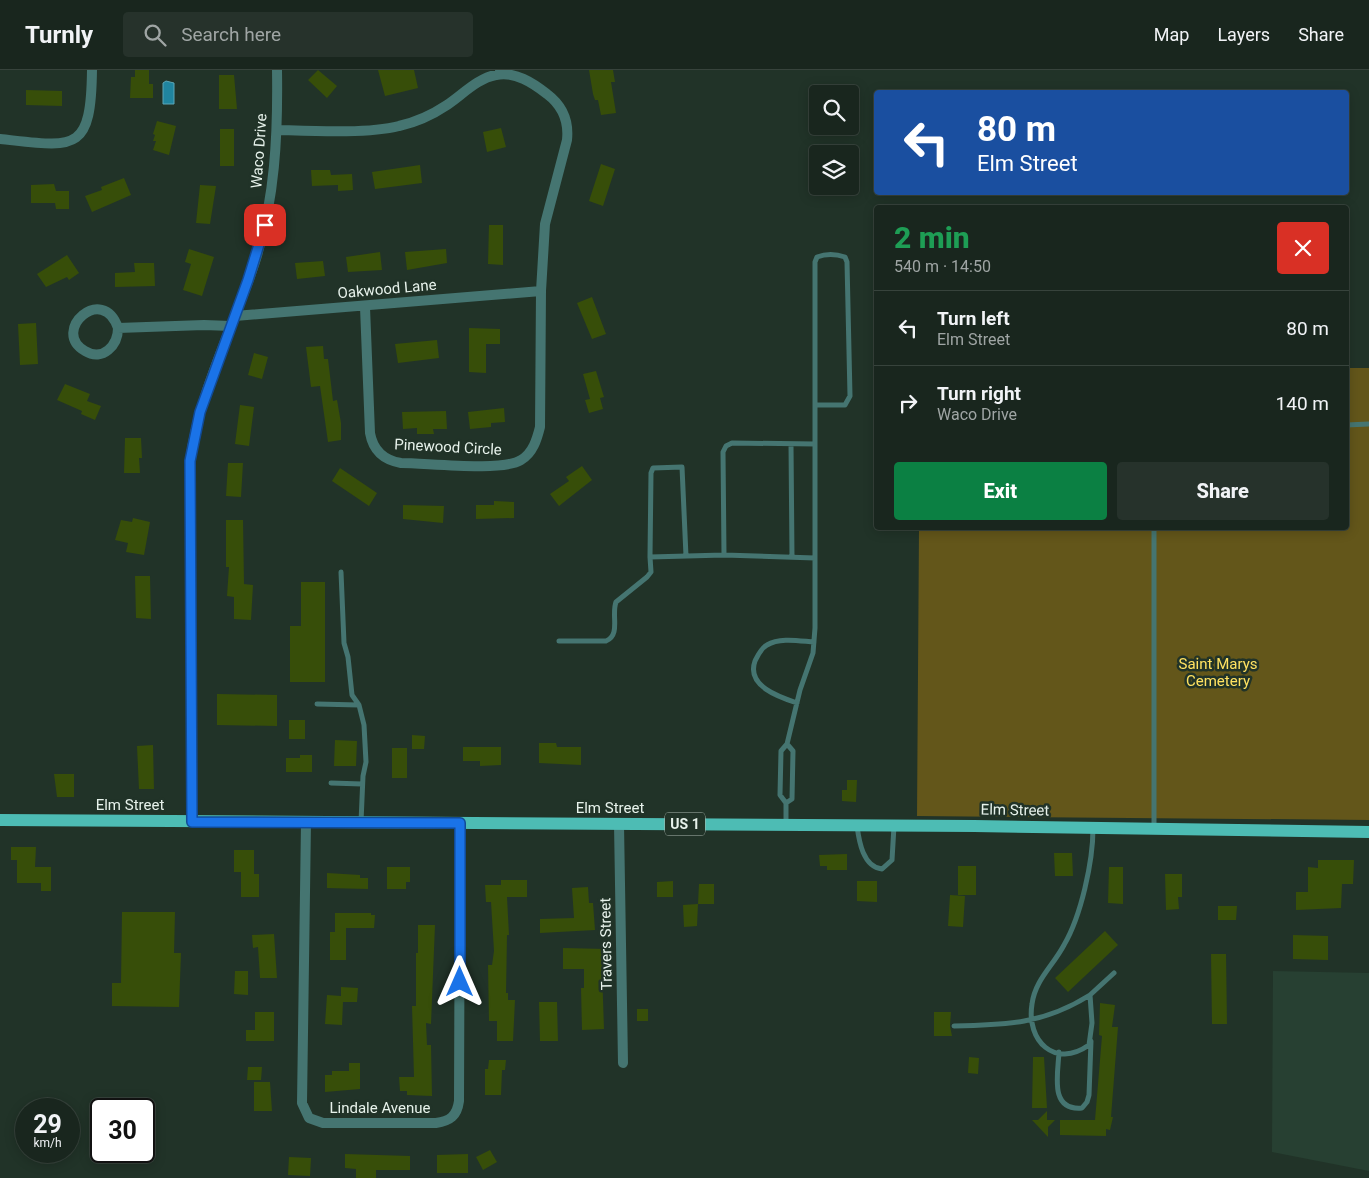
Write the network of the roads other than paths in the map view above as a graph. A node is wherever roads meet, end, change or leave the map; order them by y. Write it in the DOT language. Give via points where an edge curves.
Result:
graph roads {
  1 [pos="92,70"];
  2 [pos="277,70"];
  3 [pos="506,72"];
  4 [pos="278,130"];
  5 [pos="0,139"];
  6 [pos="541,291"];
  7 [pos="365,307"];
  8 [pos="236,316"];
  9 [pos="232,326"];
  10 [pos="118,328"];
  11 [pos="816,406"];
  12 [pos="1349,424"];
  13 [pos="1369,424"];
  14 [pos="791,444"];
  15 [pos="815,444"];
  16 [pos="1154,530"];
  17 [pos="724,555"];
  18 [pos="650,556"];
  19 [pos="686,556"];
  20 [pos="792,557"];
  21 [pos="815,558"];
  22 [pos="341,572"];
  23 [pos="559,641"];
  24 [pos="814,642"];
  25 [pos="797,703"];
  26 [pos="317,704"];
  27 [pos="359,705"];
  28 [pos="787,744"];
  29 [pos="332,783"];
  30 [pos="362,784"];
  31 [pos="786,802"];
  32 [pos="0,820"];
  33 [pos="192,822"];
  34 [pos="306,822"];
  35 [pos="361,823"];
  36 [pos="460,823"];
  37 [pos="619,824"];
  38 [pos="786,825"];
  39 [pos="857,826"];
  40 [pos="894,826"];
  41 [pos="1092,828"];
  42 [pos="1154,828"];
  43 [pos="1369,832"];
  44 [pos="1114,973"];
  45 [pos="1090,995"];
  46 [pos="1031,1020"];
  47 [pos="954,1026"];
  48 [pos="1092,1038"];
  49 [pos="1058,1052"];
  50 [pos="623,1062"];
  1 -- 5 [label="street" via="92,106 81,134 58,144"];
  2 -- 4 [label="street, Waco Drive"];
  3 -- 4 [label="street" via="488,78 435,113 398,126 376,130"];
  3 -- 6 [label="street, Pinewood Circle" via="526,80 550,96 564,113 568,126 566,150 547,210"];
  4 -- 8 [label="street, Waco Drive" via="269,210"];
  6 -- 7 [label="street, Oakwood Lane"];
  6 -- 7 [label="street, Pinewood Circle" via="540,427 528,454 507,465 401,462 379,453 370,433"];
  7 -- 8 [label="street, Oakwood Lane"];
  8 -- 9 [label="street, Waco Drive"];
  9 -- 10 [label="street"];
  9 -- 33 [label="street, Waco Drive" via="200,412 189,476"];
  10 -- 10 [label="street" via="111,315 98,309 78,318 74,332 78,346 91,354 98,354 111,348 118,336"];
  11 -- 11 [label="lane" via="816,262 822,255 840,256 847,262 850,396 844,405"];
  11 -- 15 [label="lane"];
  12 -- 13 [label="lane"];
  14 -- 15 [label="lane"];
  14 -- 17 [label="lane" via="732,443 726,446"];
  14 -- 20 [label="lane"];
  15 -- 21 [label="lane"];
  16 -- 42 [label="lane"];
  17 -- 19 [label="lane"];
  17 -- 20 [label="lane"];
  18 -- 19 [label="lane"];
  18 -- 19 [label="lane" via="651,474 657,467 682,467 684,473"];
  18 -- 23 [label="lane" via="651,572 648,577 616,602 611,639"];
  20 -- 21 [label="lane"];
  21 -- 24 [label="lane"];
  22 -- 27 [label="lane" via="344,643 352,696"];
  24 -- 25 [label="lane"];
  24 -- 25 [label="lane" via="784,641 766,645 754,664 754,674 767,691"];
  25 -- 28 [label="lane"];
  26 -- 27 [label="lane"];
  27 -- 30 [label="lane" via="366,762"];
  28 -- 31 [label="lane" via="781,751 780,795"];
  28 -- 31 [label="lane" via="793,750 792,799"];
  29 -- 30 [label="lane"];
  30 -- 35 [label="lane"];
  31 -- 38 [label="lane"];
  32 -- 33 [label="main road, Elm Street / US 1"];
  33 -- 34 [label="main road, Elm Street / US 1"];
  34 -- 35 [label="main road, Elm Street / US 1"];
  34 -- 36 [label="street, Lindale Avenue" via="302,1103 309,1118 323,1123 436,1123 450,1119 456,1113 459,1101"];
  35 -- 36 [label="main road, Elm Street / US 1"];
  36 -- 37 [label="main road, Elm Street / US 1"];
  37 -- 38 [label="main road, Elm Street / US 1"];
  37 -- 50 [label="street, Travers Street"];
  38 -- 39 [label="main road, Elm Street / US 1"];
  39 -- 40 [label="main road, Elm Street / US 1"];
  39 -- 40 [label="lane" via="859,842 867,858 874,866 882,868 892,860"];
  40 -- 41 [label="main road, Elm Street / US 1"];
  41 -- 42 [label="main road, Elm Street / US 1"];
  41 -- 46 [label="lane" via="1089,872 1069,937 1035,990"];
  42 -- 43 [label="main road, Elm Street / US 1"];
  44 -- 45 [label="lane"];
  45 -- 46 [label="lane" via="1062,1010"];
  45 -- 48 [label="lane"];
  46 -- 47 [label="lane" via="1008,1025"];
  46 -- 49 [label="lane" via="1038,1041 1048,1050"];
  48 -- 49 [label="lane" via="1084,1048 1070,1053"];
  48 -- 49 [label="lane" via="1089,1095 1084,1107 1070,1107 1061,1101"];
}
